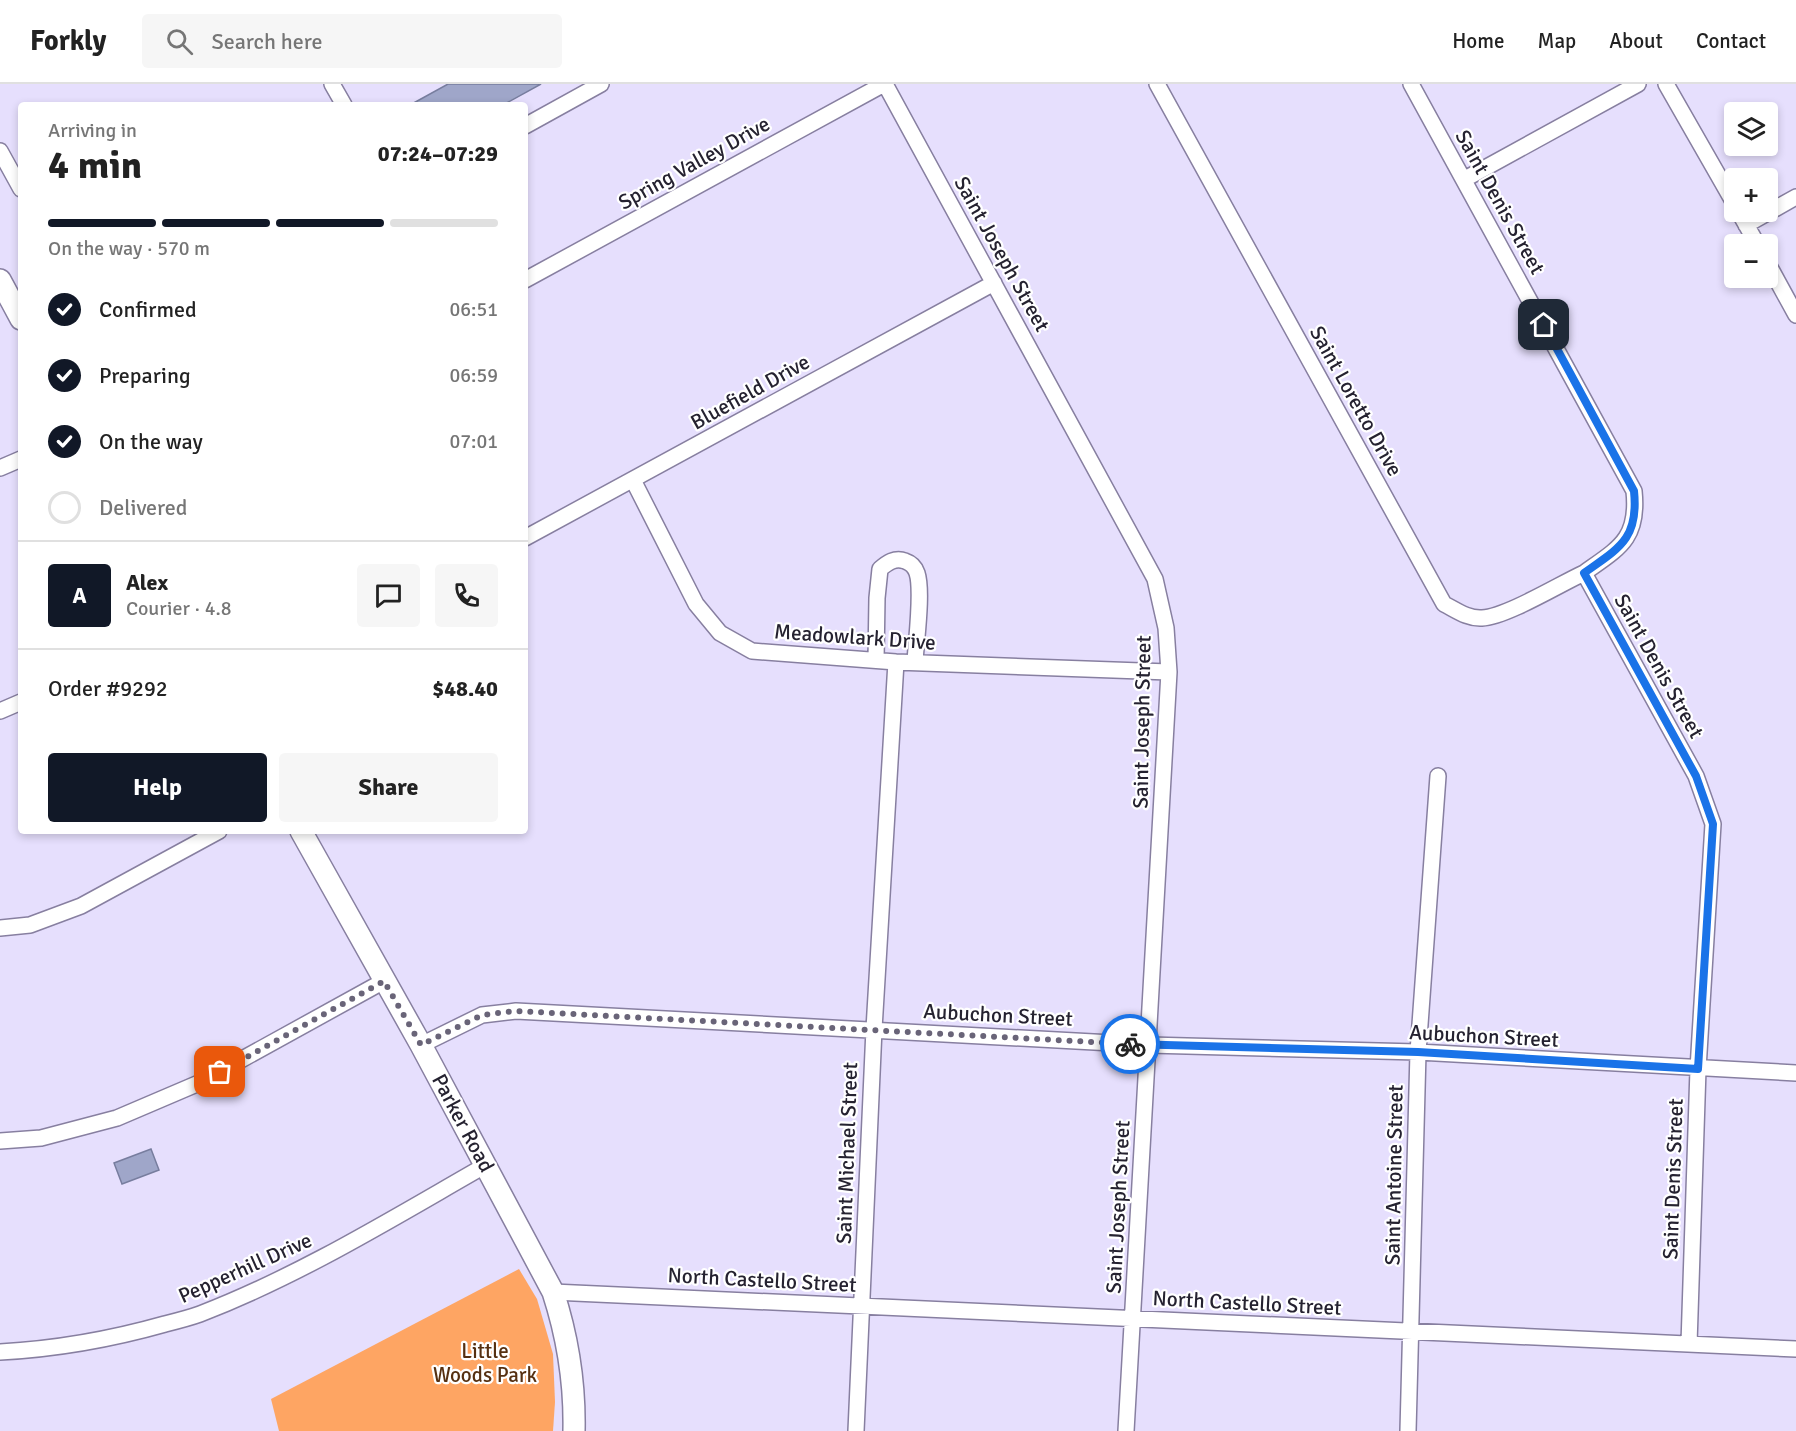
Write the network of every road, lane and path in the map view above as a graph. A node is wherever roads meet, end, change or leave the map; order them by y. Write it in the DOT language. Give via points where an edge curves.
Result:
graph roads {
  1 [pos="333,84"];
  2 [pos="601,84"];
  3 [pos="884,84"];
  4 [pos="1157,84"];
  5 [pos="1412,84"];
  6 [pos="1638,84"];
  7 [pos="1666,84"];
  8 [pos="342,102"];
  9 [pos="528,124"];
  10 [pos="0,151"];
  11 [pos="1465,179"];
  12 [pos="18,184"];
  13 [pos="1724,186"];
  14 [pos="1796,197"];
  15 [pos="1778,204"];
  16 [pos="528,278"];
  17 [pos="0,280"];
  18 [pos="1778,282"];
  19 [pos="994,283"];
  20 [pos="18,313"];
  21 [pos="1796,315"];
  22 [pos="18,460"];
  23 [pos="0,468"];
  24 [pos="633,480"];
  25 [pos="528,536"];
  26 [pos="1584,573"];
  27 [pos="876,660"];
  28 [pos="896,662"];
  29 [pos="915,662"];
  30 [pos="1168,672"];
  31 [pos="18,703"];
  32 [pos="0,711"];
  33 [pos="1438,776"];
  34 [pos="213,834"];
  35 [pos="303,834"];
  36 [pos="0,928"];
  37 [pos="384,981"];
  38 [pos="873,1029"];
  39 [pos="421,1045"];
  40 [pos="1149,1045"];
  41 [pos="1418,1052"];
  42 [pos="1698,1069"];
  43 [pos="1796,1073"];
  44 [pos="0,1141"];
  45 [pos="486,1165"];
  46 [pos="553,1292"];
  47 [pos="862,1306"];
  48 [pos="1132,1319"];
  49 [pos="1412,1332"];
  50 [pos="1689,1344"];
  51 [pos="1796,1350"];
  52 [pos="0,1352"];
  53 [pos="574,1431"];
  54 [pos="856,1431"];
  55 [pos="1126,1431"];
  56 [pos="1408,1431"];
  1 -- 8 [label="street"];
  2 -- 9 [label="street"];
  3 -- 16 [label="street, Spring Valley Drive"];
  3 -- 19 [label="street, Saint Joseph Street"];
  4 -- 26 [label="street, Saint Loretto Drive" via="1443,604 1470,617 1482,618 1500,614"];
  5 -- 11 [label="street, Saint Denis Street"];
  6 -- 11 [label="street"];
  7 -- 13 [label="street"];
  10 -- 12 [label="street"];
  11 -- 26 [label="street, Saint Denis Street" via="1634,491 1636,511 1620,547"];
  14 -- 15 [label="street"];
  17 -- 20 [label="main road"];
  18 -- 21 [label="street"];
  19 -- 24 [label="street, Bluefield Drive"];
  19 -- 30 [label="street, Saint Joseph Street" via="1155,579 1166,628"];
  22 -- 23 [label="street"];
  24 -- 25 [label="street, Bluefield Drive"];
  24 -- 27 [label="street, Meadowlark Drive" via="696,604 720,633 752,651"];
  26 -- 42 [label="street, Saint Denis Street" via="1696,776 1713,824"];
  27 -- 28 [label="street, Meadowlark Drive"];
  27 -- 29 [label="street" via="880,569 889,562 902,560 914,566 918,574"];
  28 -- 29 [label="street, Meadowlark Drive"];
  28 -- 38 [label="street, Saint Michael Street"];
  29 -- 30 [label="street, Meadowlark Drive"];
  30 -- 40 [label="street, Saint Joseph Street"];
  31 -- 32 [label="street"];
  33 -- 41 [label="street, Saint Antoine Street"];
  34 -- 36 [label="street" via="81,906 30,925"];
  35 -- 37 [label="main road, Parker Road"];
  37 -- 39 [label="main road, Parker Road"];
  37 -- 44 [label="street" via="199,1083 117,1118 41,1138"];
  38 -- 39 [label="street, Aubuchon Street" via="516,1011 482,1015"];
  38 -- 40 [label="street, Aubuchon Street"];
  38 -- 47 [label="street, Saint Michael Street"];
  39 -- 45 [label="main road, Parker Road"];
  40 -- 41 [label="street, Aubuchon Street"];
  40 -- 48 [label="street, Saint Joseph Street"];
  41 -- 42 [label="street, Aubuchon Street"];
  41 -- 49 [label="street, Saint Antoine Street"];
  42 -- 43 [label="street, Aubuchon Street"];
  42 -- 50 [label="street, Saint Denis Street"];
  45 -- 46 [label="main road, Parker Road"];
  45 -- 52 [label="street, Pepperhill Drive" via="361,1237 199,1315 126,1335"];
  46 -- 47 [label="street, North Castello Street"];
  46 -- 53 [label="main road, Parker Road" via="574,1382"];
  47 -- 48 [label="street, North Castello Street"];
  47 -- 54 [label="street, Saint Michael Street"];
  48 -- 49 [label="street, North Castello Street"];
  48 -- 55 [label="street, Saint Joseph Street"];
  49 -- 50 [label="street, North Castello Street"];
  49 -- 56 [label="street, Saint Antoine Street"];
  50 -- 51 [label="street, North Castello Street"];
}
